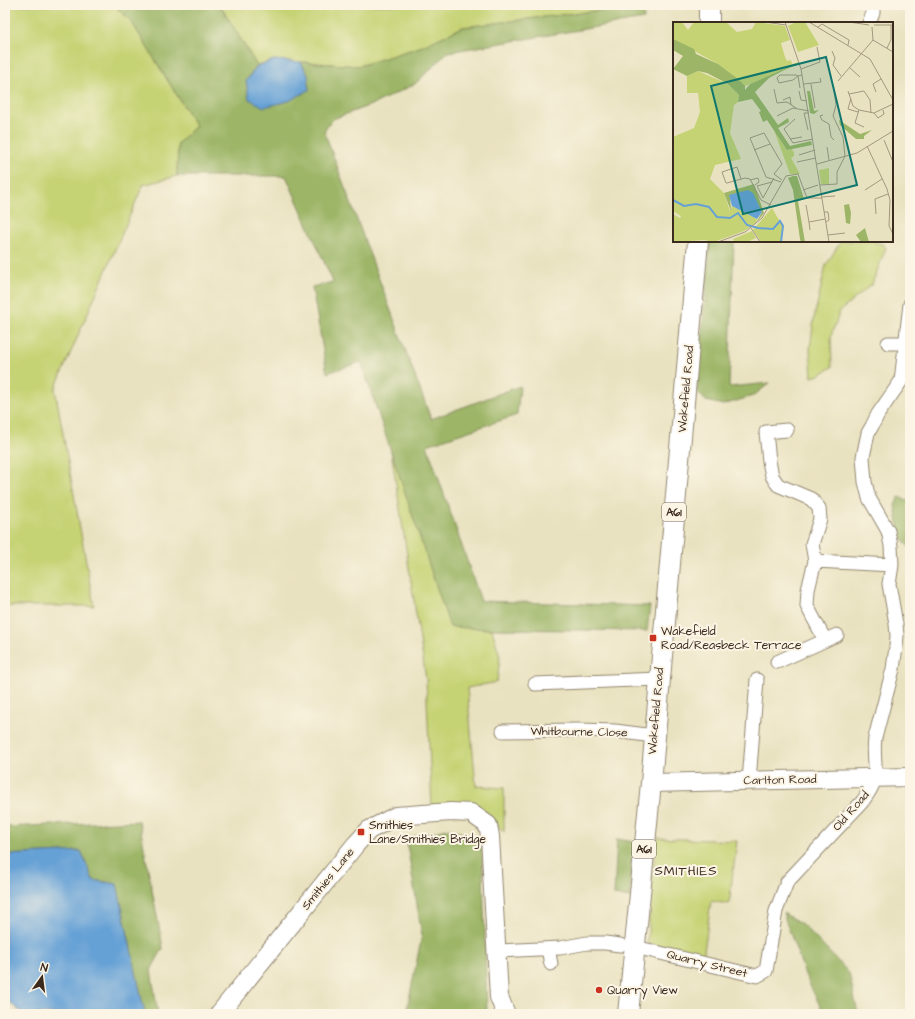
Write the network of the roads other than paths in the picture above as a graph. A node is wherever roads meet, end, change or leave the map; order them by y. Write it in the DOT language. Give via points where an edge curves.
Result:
graph roads {
  1 [pos="709,5"];
  2 [pos="873,5"];
  3 [pos="709,22"];
  4 [pos="869,22"];
  5 [pos="698,242"];
  6 [pos="910,304"];
  7 [pos="888,343"];
  8 [pos="906,343"];
  9 [pos="787,430"];
  10 [pos="815,561"];
  11 [pos="892,565"];
  12 [pos="837,634"];
  13 [pos="825,640"];
  14 [pos="777,662"];
  15 [pos="659,679"];
  16 [pos="757,680"];
  17 [pos="535,684"];
  18 [pos="503,731"];
  19 [pos="654,736"];
  20 [pos="910,777"];
  21 [pos="875,778"];
  22 [pos="749,781"];
  23 [pos="651,783"];
  24 [pos="776,911"];
  25 [pos="627,946"];
  26 [pos="548,949"];
  27 [pos="497,951"];
  28 [pos="551,964"];
  29 [pos="219,1014"];
  30 [pos="506,1014"];
  31 [pos="628,1014"];
  1 -- 3 [label="main road"];
  2 -- 4 [label="street"];
  5 -- 15 [label="main road, Wakefield Road / A61"];
  6 -- 8 [label="street, Old Road"];
  7 -- 8 [label="street"];
  8 -- 11 [label="street, Old Road" via="901,381 868,433 863,457 869,498 888,531 892,546"];
  9 -- 10 [label="street" via="766,432 772,476 778,485 811,499 819,508 820,519 812,544"];
  10 -- 11 [label="street"];
  10 -- 13 [label="street" via="808,590 808,606"];
  11 -- 21 [label="street, Old Road" via="889,584 896,624 896,647 893,669 875,738"];
  12 -- 13 [label="street"];
  13 -- 14 [label="street"];
  15 -- 17 [label="street"];
  15 -- 19 [label="main road, Wakefield Road / A61"];
  16 -- 22 [label="street"];
  18 -- 19 [label="street, Whitbourne Close" via="600,730"];
  19 -- 23 [label="main road, Wakefield Road / A61"];
  20 -- 21 [label="street, Carlton Road"];
  21 -- 22 [label="street, Carlton Road"];
  21 -- 24 [label="street, Old Road" via="862,802 787,882"];
  22 -- 23 [label="street, Carlton Road"];
  23 -- 25 [label="main road, Wakefield Road / A61"];
  24 -- 25 [label="street, Quarry Street" via="766,971 757,976"];
  25 -- 26 [label="street" via="587,943"];
  25 -- 31 [label="main road, Wakefield Road / A61"];
  26 -- 27 [label="street"];
  26 -- 28 [label="street"];
  27 -- 29 [label="street, Smithies Lane" via="488,825 471,813 396,816 369,830 356,844"];
  27 -- 30 [label="street, Smithies Lane" via="500,997"];
}
